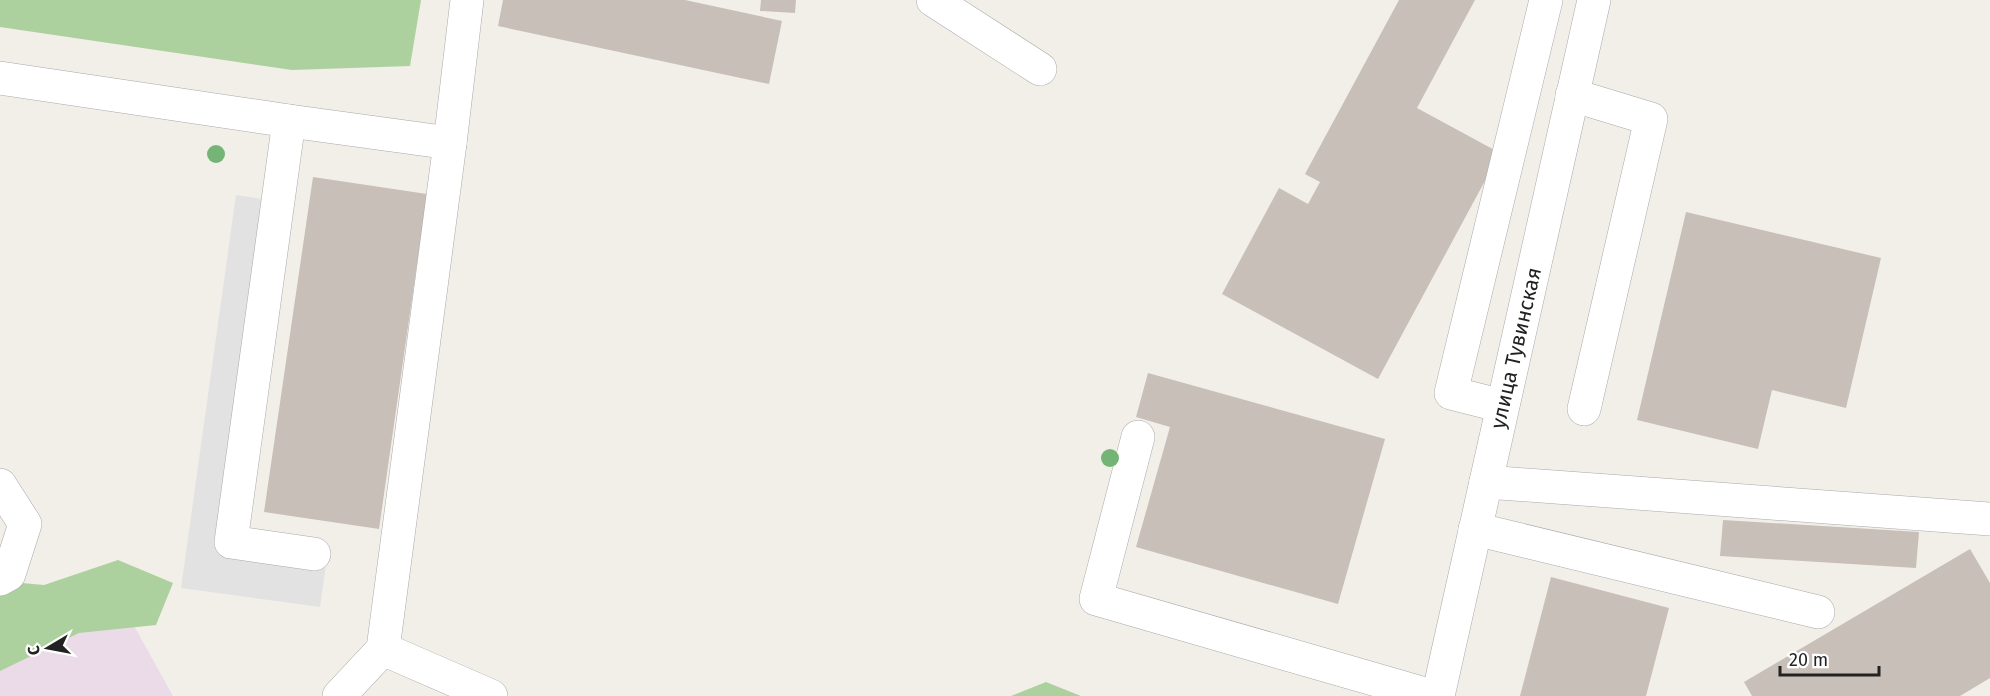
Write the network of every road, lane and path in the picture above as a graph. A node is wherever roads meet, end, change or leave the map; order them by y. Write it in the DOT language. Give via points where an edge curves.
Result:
graph roads {
  1 [pos="467,0"];
  2 [pos="933,0"];
  3 [pos="1546,0"];
  4 [pos="1594,0"];
  5 [pos="1040,69"];
  6 [pos="0,78"];
  7 [pos="1572,95"];
  8 [pos="289,121"];
  9 [pos="450,143"];
  10 [pos="1502,406"];
  11 [pos="1584,409"];
  12 [pos="1138,437"];
  13 [pos="1485,482"];
  14 [pos="0,484"];
  15 [pos="1990,519"];
  16 [pos="1475,529"];
  17 [pos="314,554"];
  18 [pos="0,579"];
  19 [pos="1818,612"];
  20 [pos="383,649"];
  21 [pos="339,696"];
  22 [pos="485,696"];
  23 [pos="491,696"];
  24 [pos="1432,696"];
  25 [pos="1438,696"];
  1 -- 9 [label="street"];
  2 -- 5 [label="street"];
  3 -- 10 [label="street" via="1451,393"];
  4 -- 7 [label="street, улица Тувинская"];
  6 -- 8 [label="street"];
  7 -- 10 [label="street, улица Тувинская"];
  7 -- 11 [label="street" via="1651,119"];
  8 -- 9 [label="street"];
  8 -- 17 [label="street" via="231,542"];
  9 -- 20 [label="street"];
  10 -- 13 [label="street, улица Тувинская"];
  12 -- 24 [label="street" via="1096,599"];
  13 -- 15 [label="street"];
  13 -- 16 [label="street, улица Тувинская"];
  14 -- 18 [label="street" via="25,524 9,574"];
  16 -- 19 [label="street"];
  16 -- 25 [label="street, улица Тувинская"];
  20 -- 21 [label="street"];
  20 -- 22 [label="street"];
  22 -- 23 [label="street"];
}
